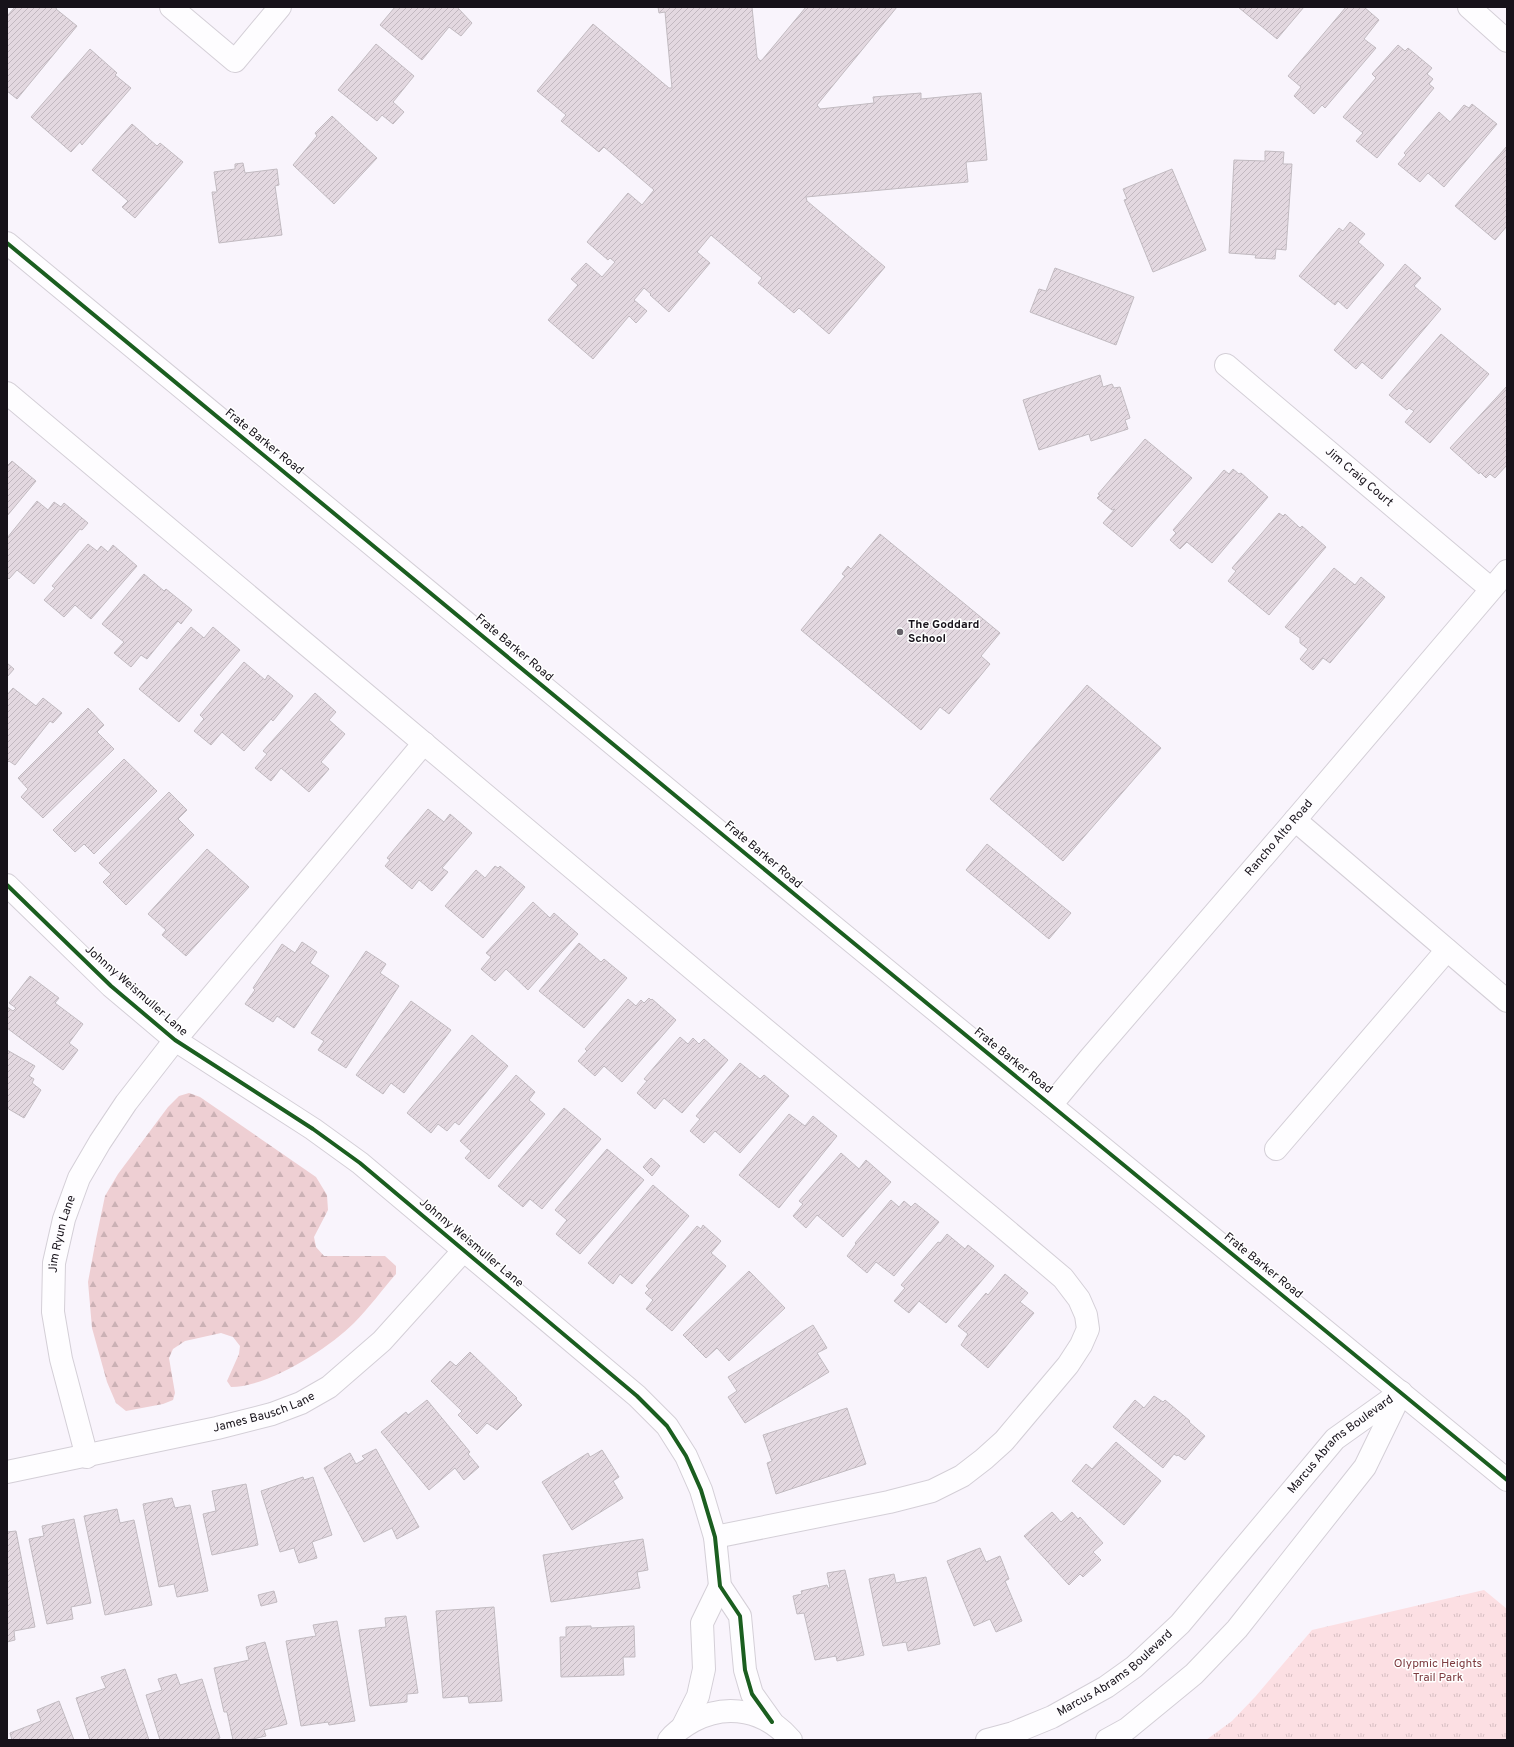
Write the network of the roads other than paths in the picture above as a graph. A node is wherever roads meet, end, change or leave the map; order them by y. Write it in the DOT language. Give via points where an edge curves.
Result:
graph roads {
  1 [pos="171,7"];
  2 [pos="280,7"];
  3 [pos="1469,7"];
  4 [pos="1507,41"];
  5 [pos="7,244"];
  6 [pos="1226,365"];
  7 [pos="7,393"];
  8 [pos="1507,571"];
  9 [pos="1491,590"];
  10 [pos="424,743"];
  11 [pos="1295,820"];
  12 [pos="7,885"];
  13 [pos="1447,950"];
  14 [pos="1507,1001"];
  15 [pos="175,1040"];
  16 [pos="1051,1105"];
  17 [pos="1276,1149"];
  18 [pos="464,1250"];
  19 [pos="1401,1392"];
  20 [pos="87,1457"];
  21 [pos="7,1472"];
  22 [pos="1507,1480"];
  23 [pos="715,1537"];
  24 [pos="720,1586"];
  25 [pos="772,1722"];
  26 [pos="676,1733"];
  27 [pos="791,1740"];
  28 [pos="987,1740"];
  29 [pos="1107,1740"];
  1 -- 2 [label="street" via="235,61"];
  3 -- 4 [label="street"];
  5 -- 16 [label="street, Frate Barker Road"];
  6 -- 9 [label="street, Jim Craig Court"];
  7 -- 10 [label="street"];
  8 -- 9 [label="street, Rancho Alto Road"];
  9 -- 11 [label="street, Rancho Alto Road"];
  10 -- 15 [label="street, Jim Ryun Lane"];
  10 -- 23 [label="street" via="1051,1268 1079,1298 1086,1315 1088,1329 1068,1366 1004,1441 962,1476 932,1491 890,1502"];
  11 -- 13 [label="street"];
  11 -- 16 [label="street, Rancho Alto Road"];
  12 -- 15 [label="street, Johnny Weismuller Lane" via="111,986"];
  13 -- 14 [label="street"];
  13 -- 17 [label="street"];
  15 -- 18 [label="street, Johnny Weismuller Lane" via="313,1129 360,1163"];
  15 -- 20 [label="street, Jim Ryun Lane" via="126,1103 79,1178 64,1218 54,1263 53,1312 61,1359"];
  16 -- 19 [label="street, Frate Barker Road"];
  18 -- 20 [label="street, James Bausch Lane" via="382,1341 329,1387 302,1403 272,1414 217,1428"];
  18 -- 23 [label="street, Johnny Weismuller Lane" via="636,1396 667,1426 686,1456 701,1490"];
  19 -- 22 [label="street, Frate Barker Road"];
  19 -- 28 [label="street, Marcus Abrams Boulevard" via="1335,1439 1180,1624 1134,1667 1106,1687 1052,1717 1013,1733"];
  19 -- 29 [label="street, Marcus Abrams Boulevard" via="1366,1467 1237,1629 1194,1674 1127,1729"];
  20 -- 21 [label="street, James Bausch Lane"];
  23 -- 24 [label="street, Johnny Weismuller Lane"];
  24 -- 25 [label="street, Johnny Weismuller Lane" via="740,1616 745,1670 752,1694"];
  24 -- 26 [label="street" via="702,1623 704,1669 698,1696"];
  25 -- 26 [label="street" via="751,1713 727,1710 704,1715"];
  25 -- 27 [label="street"];
}
